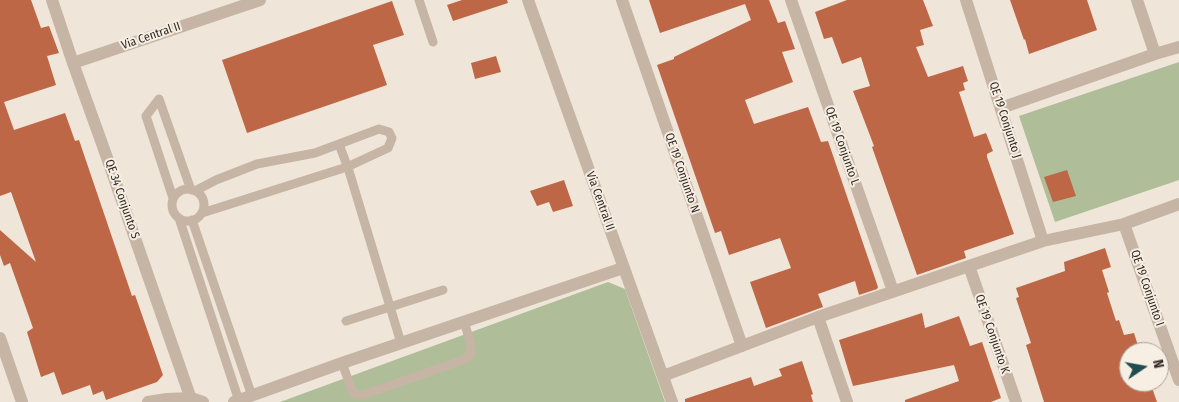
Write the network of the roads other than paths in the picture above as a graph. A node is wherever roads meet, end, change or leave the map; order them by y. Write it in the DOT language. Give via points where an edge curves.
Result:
graph roads {
  1 [pos="52,0"];
  2 [pos="260,0"];
  3 [pos="419,0"];
  4 [pos="528,0"];
  5 [pos="622,0"];
  6 [pos="791,0"];
  7 [pos="966,0"];
  8 [pos="1137,0"];
  9 [pos="233,5"];
  10 [pos="433,42"];
  11 [pos="1179,47"];
  12 [pos="1155,54"];
  13 [pos="72,63"];
  14 [pos="1001,108"];
  15 [pos="339,144"];
  16 [pos="347,167"];
  17 [pos="193,190"];
  18 [pos="173,198"];
  19 [pos="1179,204"];
  20 [pos="202,213"];
  21 [pos="179,218"];
  22 [pos="192,220"];
  23 [pos="1124,224"];
  24 [pos="1043,240"];
  25 [pos="969,266"];
  26 [pos="623,268"];
  27 [pos="443,290"];
  28 [pos="893,291"];
  29 [pos="390,307"];
  30 [pos="818,317"];
  31 [pos="464,320"];
  32 [pos="346,321"];
  33 [pos="0,338"];
  34 [pos="401,343"];
  35 [pos="742,346"];
  36 [pos="342,362"];
  37 [pos="663,376"];
  38 [pos="1179,380"];
  39 [pos="252,396"];
  40 [pos="195,401"];
  41 [pos="236,401"];
  42 [pos="22,402"];
  43 [pos="148,402"];
  44 [pos="672,402"];
  45 [pos="847,402"];
  46 [pos="1016,402"];
  1 -- 13 [label="street, QE 34 Conjunto S"];
  2 -- 9 [label="street, Via Central II"];
  3 -- 10 [label="lane"];
  4 -- 26 [label="street, Via Central II"];
  5 -- 35 [label="street, QE 19 Conjunto N"];
  6 -- 28 [label="street, QE 19 Conjunto L"];
  7 -- 14 [label="street, QE 19 Conjunto J"];
  8 -- 12 [label="street"];
  9 -- 13 [label="street, Via Central II"];
  11 -- 12 [label="street"];
  12 -- 14 [label="street"];
  13 -- 40 [label="street, QE 34 Conjunto S"];
  14 -- 24 [label="street, QE 19 Conjunto J"];
  15 -- 16 [label="lane"];
  15 -- 16 [label="lane" via="379,129 389,132 392,138 388,148"];
  15 -- 17 [label="lane" via="315,153 257,164"];
  16 -- 20 [label="lane"];
  16 -- 29 [label="lane"];
  17 -- 18 [label="lane" via="184,190"];
  17 -- 18 [label="lane" via="159,99 146,116"];
  17 -- 20 [label="lane" via="203,201"];
  18 -- 21 [label="lane" via="173,209"];
  19 -- 23 [label="street"];
  20 -- 22 [label="lane"];
  21 -- 22 [label="lane"];
  21 -- 41 [label="lane"];
  22 -- 39 [label="lane"];
  23 -- 24 [label="street"];
  23 -- 38 [label="street, QE 19 Conjunto I"];
  24 -- 25 [label="street"];
  25 -- 28 [label="street"];
  25 -- 46 [label="street, QE 19 Conjunto K"];
  26 -- 31 [label="street"];
  26 -- 37 [label="street, Via Central II"];
  27 -- 29 [label="lane"];
  28 -- 30 [label="street"];
  29 -- 32 [label="lane"];
  29 -- 34 [label="lane"];
  30 -- 35 [label="street"];
  30 -- 45 [label="street"];
  31 -- 34 [label="street"];
  31 -- 36 [label="lane" via="471,345 466,359 363,395 353,393"];
  33 -- 42 [label="street"];
  34 -- 36 [label="street"];
  35 -- 37 [label="street"];
  36 -- 39 [label="street"];
  37 -- 44 [label="street, Via Central II"];
  39 -- 41 [label="street"];
  40 -- 43 [label="street" via="167,399"];
}
